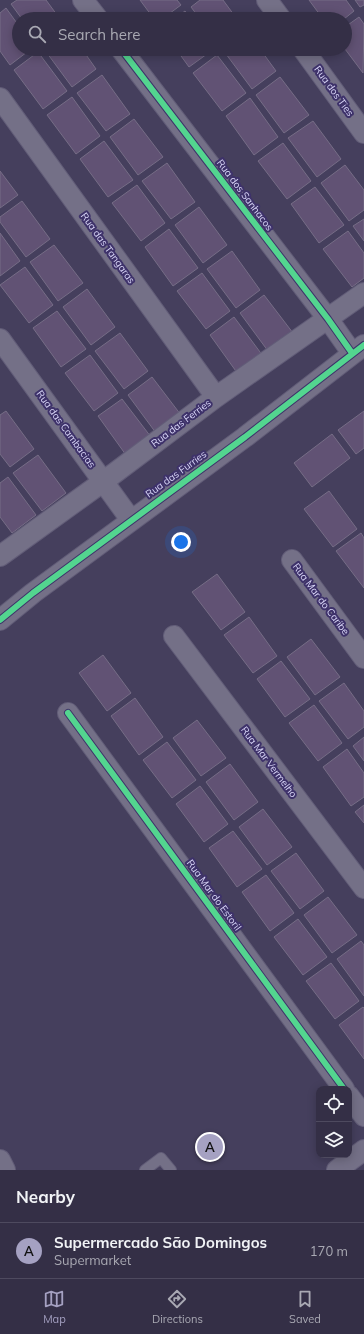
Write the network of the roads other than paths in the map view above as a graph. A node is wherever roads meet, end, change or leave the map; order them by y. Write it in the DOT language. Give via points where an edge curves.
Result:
graph roads {
  1 [pos="83,0"];
  2 [pos="267,0"];
  3 [pos="92,12"];
  4 [pos="276,12"];
  5 [pos="126,56"];
  6 [pos="308,56"];
  7 [pos="0,98"];
  8 [pos="364,133"];
  9 [pos="364,293"];
  10 [pos="328,319"];
  11 [pos="0,339"];
  12 [pos="358,349"];
  13 [pos="216,397"];
  14 [pos="104,481"];
  15 [pos="131,520"];
  16 [pos="0,556"];
  17 [pos="292,560"];
  18 [pos="0,620"];
  19 [pos="174,636"];
  20 [pos="364,658"];
  21 [pos="68,713"];
  22 [pos="364,888"];
  23 [pos="342,1086"];
  24 [pos="352,1100"];
  25 [pos="364,1116"];
  26 [pos="364,1150"];
  27 [pos="0,1160"];
  28 [pos="5,1170"];
  29 [pos="145,1170"];
  30 [pos="171,1170"];
  31 [pos="337,1170"];
  1 -- 3 [label="street"];
  2 -- 4 [label="street"];
  5 -- 10 [label="street, Rua dos Sanhacos"];
  6 -- 8 [label="street, Rua dos Ties"];
  7 -- 13 [label="street, Rua das Tangaras"];
  9 -- 10 [label="street, Rua das Ferries"];
  10 -- 12 [label="street, Rua dos Sanhacos"];
  10 -- 13 [label="street, Rua das Ferries"];
  11 -- 14 [label="street, Rua das Cambacias"];
  12 -- 15 [label="street, Rua das Furries" via="245,437"];
  13 -- 14 [label="street, Rua das Ferries"];
  14 -- 15 [label="street, Rua das Cambacias"];
  14 -- 16 [label="street, Rua das Ferries"];
  15 -- 18 [label="street, Rua das Furries"];
  17 -- 20 [label="street, Rua Mar do Caribe"];
  19 -- 22 [label="street, Rua Mar Vermelho"];
  21 -- 23 [label="street, Rua Mar do Estoril"];
  24 -- 25 [label="street"];
  26 -- 31 [label="street"];
  27 -- 28 [label="street"];
  29 -- 30 [label="lane" via="161,1158"];
}
